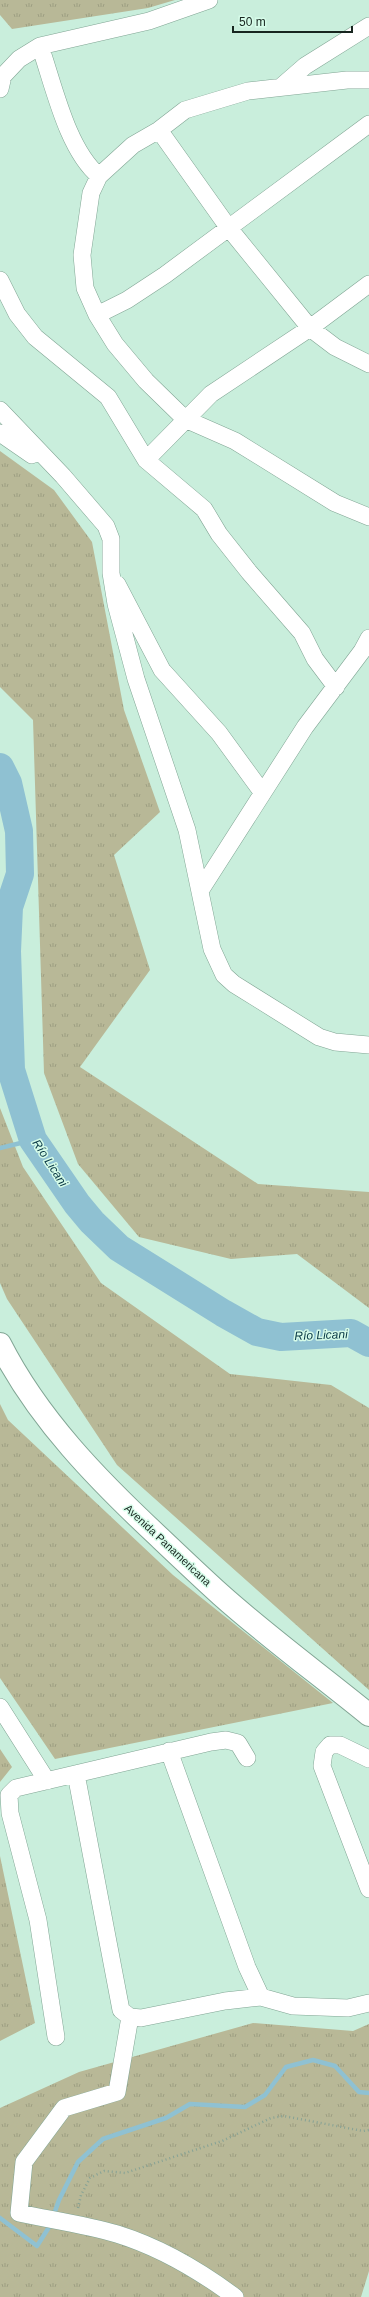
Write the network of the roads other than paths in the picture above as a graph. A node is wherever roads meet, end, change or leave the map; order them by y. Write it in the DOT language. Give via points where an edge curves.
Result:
graph roads {
  1 [pos="209,0"];
  2 [pos="369,26"];
  3 [pos="40,46"];
  4 [pos="369,80"];
  5 [pos="282,86"];
  6 [pos="0,88"];
  7 [pos="369,124"];
  8 [pos="159,130"];
  9 [pos="99,176"];
  10 [pos="228,227"];
  11 [pos="0,280"];
  12 [pos="369,284"];
  13 [pos="97,315"];
  14 [pos="310,328"];
  15 [pos="369,364"];
  16 [pos="0,410"];
  17 [pos="185,419"];
  18 [pos="0,433"];
  19 [pos="146,460"];
  20 [pos="63,476"];
  21 [pos="369,517"];
  22 [pos="111,572"];
  23 [pos="369,638"];
  24 [pos="336,687"];
  25 [pos="262,792"];
  26 [pos="200,891"];
  27 [pos="369,1045"];
  28 [pos="0,1344"];
  29 [pos="0,1707"];
  30 [pos="369,1715"];
  31 [pos="169,1751"];
  32 [pos="247,1758"];
  33 [pos="369,1759"];
  34 [pos="76,1774"];
  35 [pos="47,1781"];
  36 [pos="369,1888"];
  37 [pos="261,1997"];
  38 [pos="369,2003"];
  39 [pos="130,2017"];
  40 [pos="56,2037"];
  41 [pos="235,2297"];
  1 -- 3 [label="street" via="148,21"];
  2 -- 5 [label="street" via="305,66"];
  3 -- 6 [label="street" via="19,59 4,76"];
  3 -- 9 [label="street" via="75,148 87,166"];
  4 -- 5 [label="street"];
  5 -- 8 [label="street" via="248,91 185,110"];
  7 -- 10 [label="street"];
  8 -- 9 [label="street" via="132,145"];
  8 -- 10 [label="street"];
  9 -- 13 [label="street" via="91,193 82,255 85,288"];
  10 -- 13 [label="street" via="165,275 127,300"];
  10 -- 14 [label="street"];
  11 -- 19 [label="street" via="17,314 35,337 108,397"];
  12 -- 14 [label="street"];
  13 -- 17 [label="street" via="115,344 146,381"];
  14 -- 15 [label="street" via="335,347"];
  14 -- 17 [label="street" via="211,394"];
  16 -- 20 [label="street"];
  17 -- 19 [label="street"];
  17 -- 21 [label="street" via="235,441 335,503"];
  18 -- 20 [label="street"];
  19 -- 24 [label="street" via="204,509 219,534 249,572 302,633 314,659"];
  20 -- 22 [label="street" via="106,526 111,540"];
  22 -- 25 [label="street" via="162,670 218,734"];
  22 -- 26 [label="street" via="116,604 136,679 187,830"];
  23 -- 24 [label="street"];
  24 -- 25 [label="street" via="305,727"];
  25 -- 26 [label="street"];
  26 -- 27 [label="street" via="212,949 224,975 234,984 319,1037 335,1042"];
  28 -- 30 [label="main road, Avenida Panamericana" via="14,1372 50,1423 128,1509 222,1596"];
  29 -- 35 [label="street"];
  31 -- 32 [label="street" via="226,1740 238,1743"];
  31 -- 34 [label="street"];
  31 -- 37 [label="street" via="247,1967"];
  33 -- 36 [label="street" via="340,1745 330,1745 324,1752 322,1766"];
  34 -- 35 [label="street"];
  34 -- 39 [label="street" via="121,2010"];
  35 -- 40 [label="street" via="16,1788 9,1795 10,1813 38,1920"];
  37 -- 38 [label="street" via="293,2006 348,2008"];
  37 -- 39 [label="street" via="225,2001 141,2018"];
  39 -- 41 [label="street" via="117,2092 64,2108 24,2162 19,2213 117,2234 159,2250"];
}
